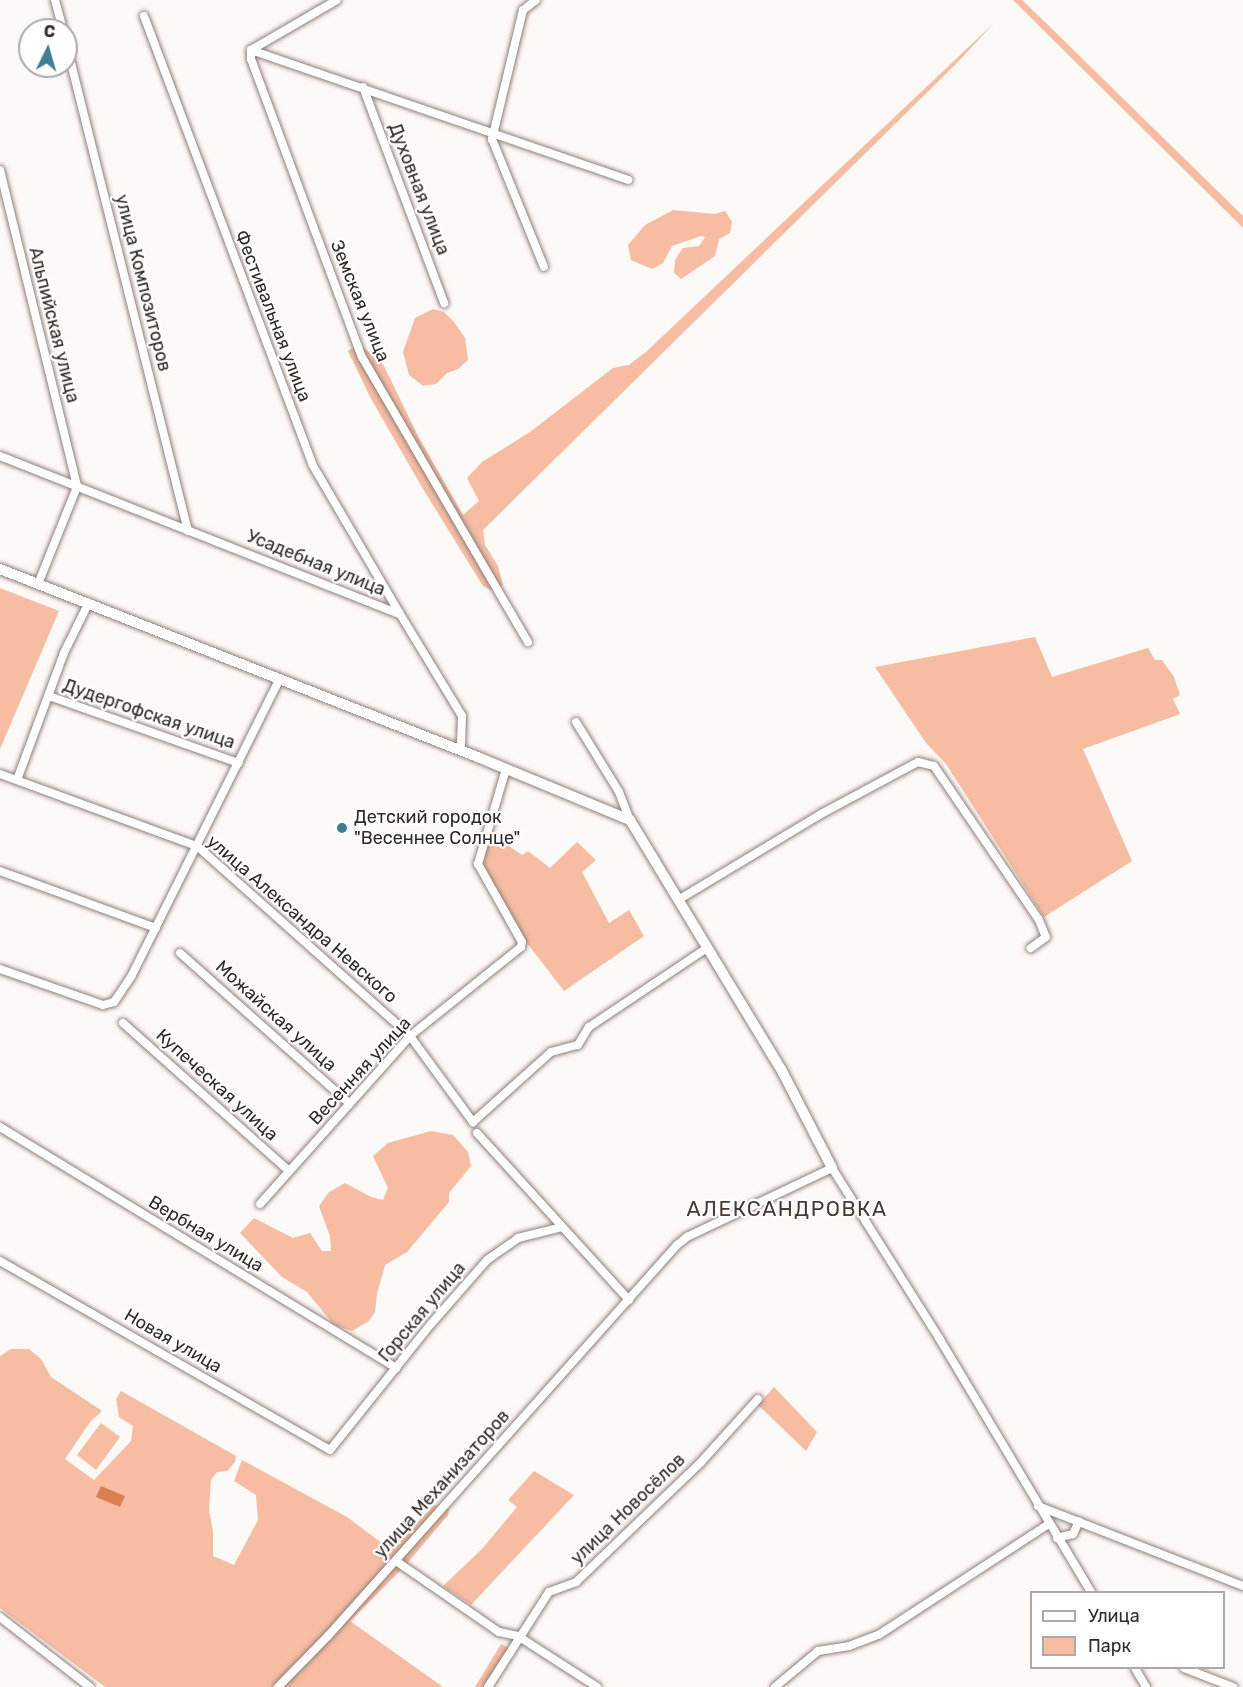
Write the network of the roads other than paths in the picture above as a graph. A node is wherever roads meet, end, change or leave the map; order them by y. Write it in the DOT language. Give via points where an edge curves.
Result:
graph roads {
  1 [pos="55,0"];
  2 [pos="338,0"];
  3 [pos="536,0"];
  4 [pos="144,16"];
  5 [pos="60,18"];
  6 [pos="251,50"];
  7 [pos="75,78"];
  8 [pos="363,87"];
  9 [pos="493,133"];
  10 [pos="0,170"];
  11 [pos="628,180"];
  12 [pos="544,267"];
  13 [pos="444,303"];
  14 [pos="0,456"];
  15 [pos="77,487"];
  16 [pos="188,531"];
  17 [pos="0,569"];
  18 [pos="38,584"];
  19 [pos="88,604"];
  20 [pos="400,614"];
  21 [pos="528,642"];
  22 [pos="279,680"];
  23 [pos="49,696"];
  24 [pos="576,722"];
  25 [pos="461,750"];
  26 [pos="238,763"];
  27 [pos="506,769"];
  28 [pos="0,774"];
  29 [pos="17,780"];
  30 [pos="630,820"];
  31 [pos="196,846"];
  32 [pos="0,871"];
  33 [pos="678,900"];
  34 [pos="156,928"];
  35 [pos="707,948"];
  36 [pos="1031,948"];
  37 [pos="180,953"];
  38 [pos="0,969"];
  39 [pos="123,1023"];
  40 [pos="410,1036"];
  41 [pos="350,1104"];
  42 [pos="0,1126"];
  43 [pos="477,1133"];
  44 [pos="832,1168"];
  45 [pos="289,1171"];
  46 [pos="260,1204"];
  47 [pos="562,1227"];
  48 [pos="0,1261"];
  49 [pos="629,1300"];
  50 [pos="397,1368"];
  51 [pos="758,1399"];
  52 [pos="330,1450"];
  53 [pos="1037,1506"];
  54 [pos="1079,1521"];
  55 [pos="1049,1524"];
  56 [pos="1057,1538"];
  57 [pos="396,1561"];
  58 [pos="1243,1586"];
  59 [pos="1090,1591"];
  60 [pos="0,1617"];
  61 [pos="518,1636"];
  62 [pos="1136,1669"];
  63 [pos="1187,1669"];
  64 [pos="90,1687"];
  65 [pos="278,1687"];
  66 [pos="488,1687"];
  67 [pos="597,1687"];
  68 [pos="775,1687"];
  69 [pos="1146,1687"];
  70 [pos="1233,1687"];
  1 -- 5 [label="street"];
  2 -- 6 [label="street"];
  3 -- 9 [label="street" via="523,10"];
  4 -- 20 [label="street, Фестивальная улица" via="312,464"];
  6 -- 8 [label="street"];
  6 -- 21 [label="street, Земская улица" via="251,59 362,357"];
  7 -- 16 [label="street, улица Композиторов"];
  8 -- 9 [label="street"];
  8 -- 13 [label="street, Духовная улица"];
  9 -- 11 [label="street"];
  9 -- 12 [label="street" via="492,139"];
  10 -- 15 [label="street, Альпийская улица"];
  14 -- 15 [label="street, Усадебная улица"];
  15 -- 16 [label="street, Усадебная улица"];
  15 -- 18 [label="street"];
  16 -- 20 [label="street, Усадебная улица"];
  17 -- 18 [label="street"];
  18 -- 19 [label="street"];
  19 -- 22 [label="street"];
  19 -- 23 [label="street"];
  20 -- 25 [label="street, Усадебная улица" via="462,716"];
  22 -- 25 [label="street"];
  22 -- 26 [label="street"];
  23 -- 26 [label="street, Дудергофская улица"];
  23 -- 29 [label="street"];
  24 -- 30 [label="street" via="619,792"];
  25 -- 27 [label="street"];
  26 -- 31 [label="street"];
  27 -- 30 [label="street"];
  27 -- 40 [label="street, Весенняя улица" via="478,864 522,942 521,947"];
  28 -- 29 [label="street, улица Александра Невского"];
  29 -- 31 [label="street, улица Александра Невского"];
  30 -- 33 [label="street"];
  31 -- 34 [label="street"];
  31 -- 40 [label="street, улица Александра Невского"];
  32 -- 34 [label="street"];
  33 -- 35 [label="street"];
  33 -- 36 [label="street" via="918,762 934,766 1039,920 1046,937"];
  34 -- 38 [label="street" via="114,1002 103,1005"];
  35 -- 40 [label="street, улица Александра Невского" via="589,1027 578,1045 551,1052 473,1122"];
  35 -- 44 [label="street" via="782,1071"];
  37 -- 41 [label="street, Можайская улица"];
  39 -- 45 [label="street, Купеческая улица"];
  40 -- 41 [label="street, Весенняя улица"];
  41 -- 45 [label="street, Весенняя улица"];
  42 -- 50 [label="street, Вербная улица"];
  43 -- 47 [label="street"];
  44 -- 49 [label="street, улица Механизаторов" via="687,1237"];
  44 -- 53 [label="street" via="939,1338"];
  45 -- 46 [label="street, Весенняя улица"];
  47 -- 49 [label="street"];
  47 -- 50 [label="street, Горская улица" via="518,1238 487,1260 430,1323"];
  48 -- 52 [label="street, Новая улица"];
  49 -- 57 [label="street, улица Механизаторов"];
  50 -- 52 [label="street, Горская улица"];
  51 -- 61 [label="street, улица Новосёлов" via="701,1462 576,1582 549,1592"];
  53 -- 54 [label="street"];
  53 -- 55 [label="street"];
  54 -- 56 [label="street" via="1072,1534"];
  54 -- 58 [label="street"];
  55 -- 56 [label="street"];
  55 -- 68 [label="street" via="880,1634 849,1646 818,1651"];
  56 -- 59 [label="street"];
  57 -- 61 [label="street" via="499,1632"];
  57 -- 65 [label="street, улица Механизаторов"];
  60 -- 64 [label="street"];
  61 -- 66 [label="street, улица Новосёлов"];
  61 -- 67 [label="street"];
  62 -- 69 [label="street"];
  63 -- 70 [label="street"];
}
